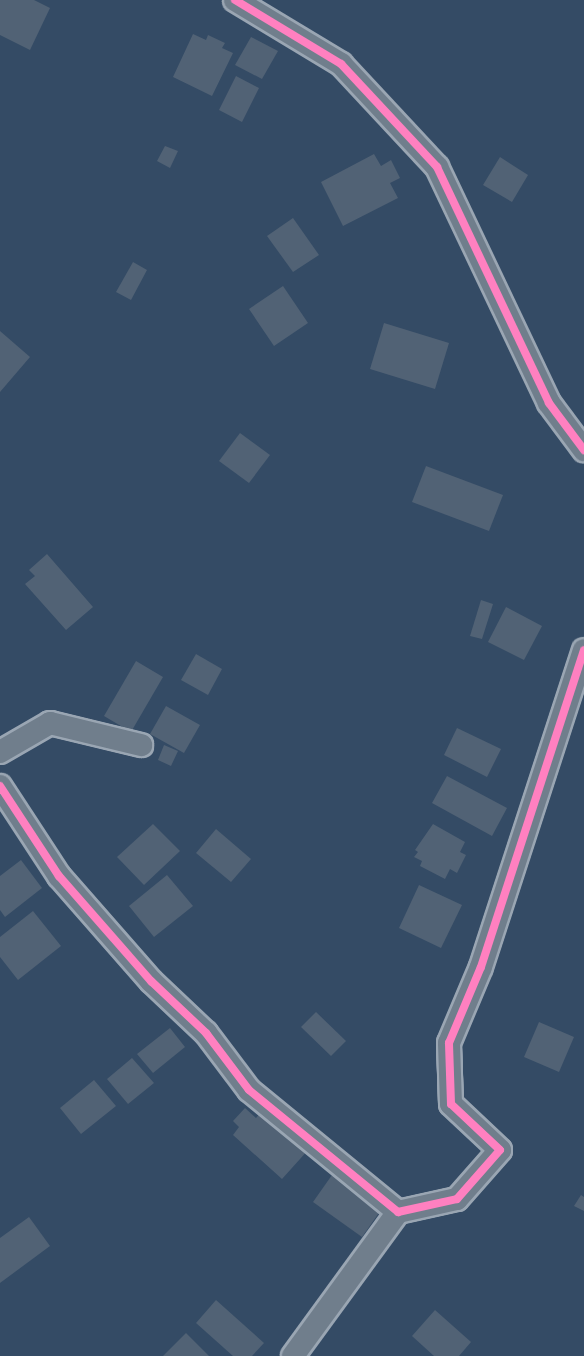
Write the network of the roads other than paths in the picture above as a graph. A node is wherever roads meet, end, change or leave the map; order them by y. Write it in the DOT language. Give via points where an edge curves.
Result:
graph roads {
  1 [pos="235,0"];
  2 [pos="584,450"];
  3 [pos="584,650"];
  4 [pos="141,745"];
  5 [pos="0,752"];
  6 [pos="0,786"];
  7 [pos="398,1212"];
  8 [pos="293,1356"];
  1 -- 2 [label="street" via="341,64 437,166 549,403"];
  3 -- 7 [label="street" via="481,968 449,1043 451,1104 500,1150 457,1199"];
  4 -- 5 [label="street" via="50,723"];
  6 -- 7 [label="street" via="58,876 151,981 206,1033 249,1090"];
  7 -- 8 [label="street"];
}
